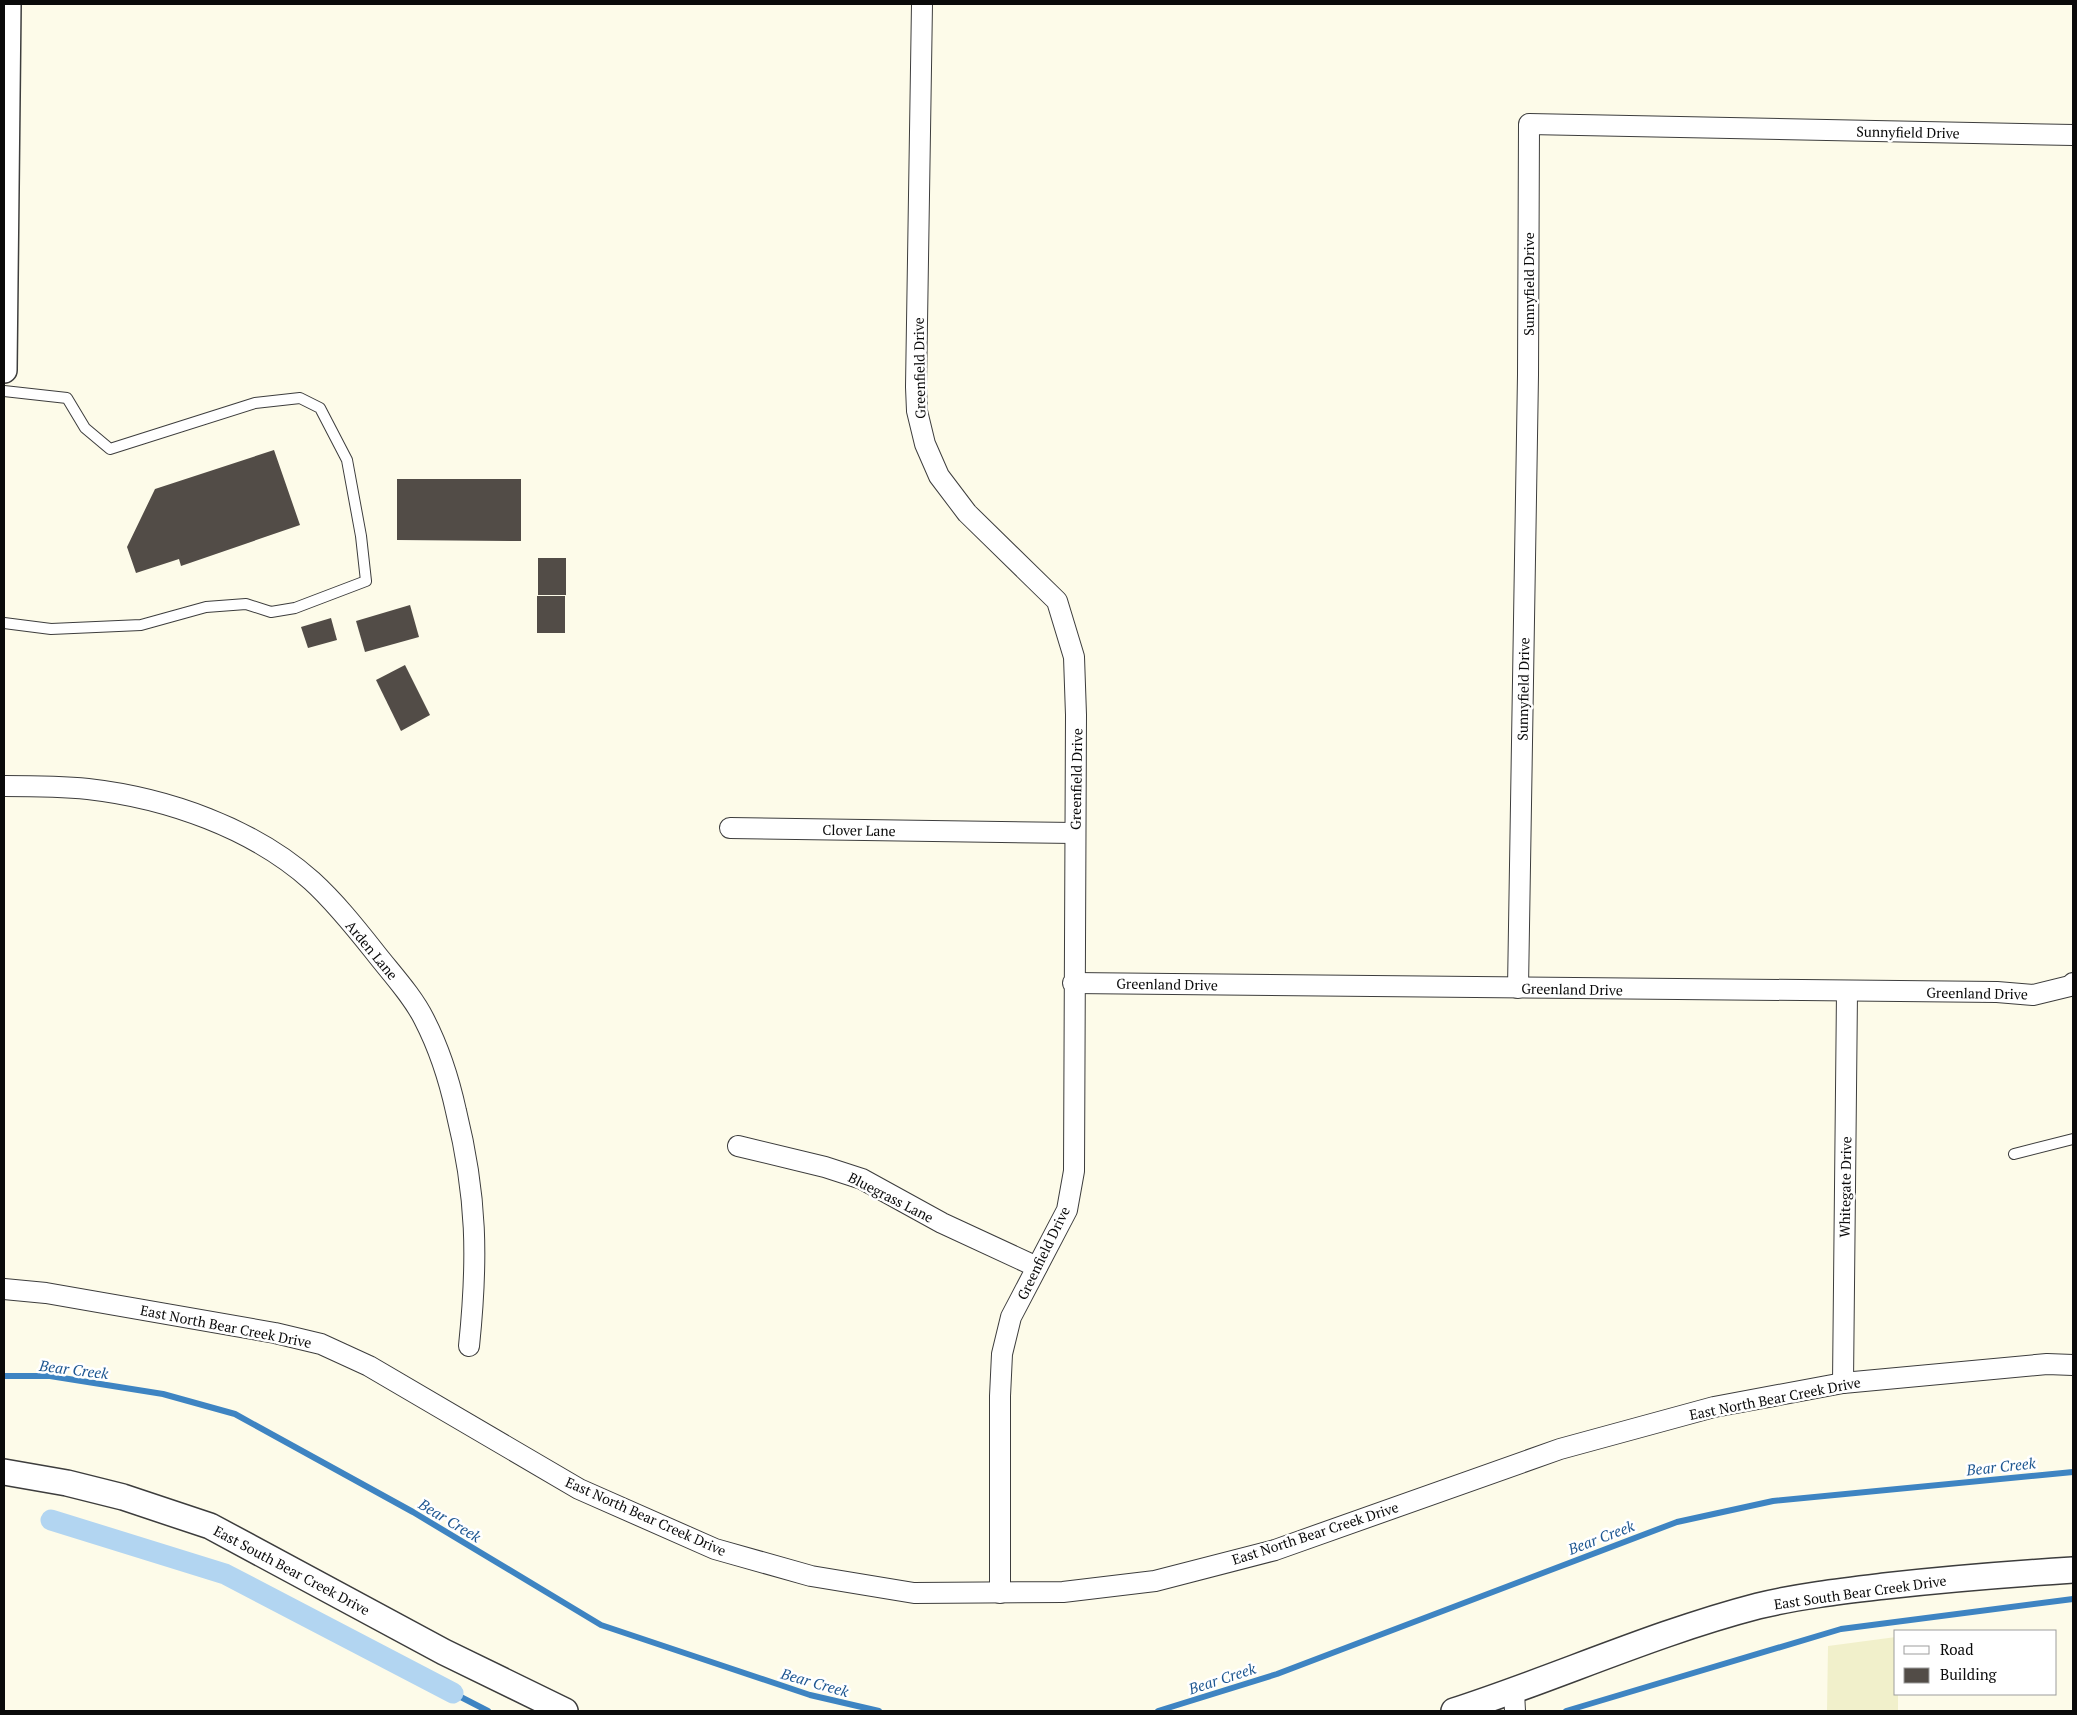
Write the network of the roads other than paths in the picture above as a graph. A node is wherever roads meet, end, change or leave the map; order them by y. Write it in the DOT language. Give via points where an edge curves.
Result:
graph roads {
  1 [pos="8,4"];
  2 [pos="922,4"];
  3 [pos="2073,135"];
  4 [pos="4,370"];
  5 [pos="4,391"];
  6 [pos="4,623"];
  7 [pos="4,786"];
  8 [pos="730,828"];
  9 [pos="1075,832"];
  10 [pos="1074,983"];
  11 [pos="2072,985"];
  12 [pos="1518,988"];
  13 [pos="1847,992"];
  14 [pos="2073,1139"];
  15 [pos="738,1146"];
  16 [pos="2014,1154"];
  17 [pos="1037,1267"];
  18 [pos="4,1289"];
  19 [pos="469,1346"];
  20 [pos="2073,1365"];
  21 [pos="1842,1382"];
  22 [pos="4,1472"];
  23 [pos="2073,1570"];
  24 [pos="1000,1594"];
  25 [pos="1514,1702"];
  26 [pos="565,1711"];
  27 [pos="1454,1711"];
  1 -- 4 [label="street"];
  2 -- 9 [label="street, Greenfield Drive" via="917,411 924,444 952,495 1057,601 1074,658"];
  3 -- 12 [label="street, Sunnyfield Drive" via="1529,124"];
  5 -- 6 [label="lane" via="67,398 85,428 110,448 255,402 300,398 320,408 347,460 366,581 295,608 271,612 246,604 206,607 142,625 51,629"];
  7 -- 19 [label="street, Arden Lane" via="119,793 229,828 287,861 313,882 363,937 424,1018 447,1073 466,1150 473,1198 476,1258"];
  8 -- 9 [label="street, Clover Lane"];
  9 -- 10 [label="street, Greenfield Drive"];
  10 -- 12 [label="street, Greenland Drive"];
  10 -- 17 [label="street, Greenfield Drive" via="1074,1171 1067,1210"];
  11 -- 13 [label="street, Greenland Drive" via="2033,995"];
  12 -- 13 [label="street, Greenland Drive"];
  13 -- 21 [label="street, Whitegate Drive"];
  14 -- 16 [label="lane"];
  15 -- 17 [label="street, Bluegrass Lane" via="862,1179 942,1223"];
  17 -- 24 [label="street, Greenfield Drive" via="1011,1317 1002,1354"];
  18 -- 24 [label="street, East North Bear Creek Drive" via="46,1293 322,1344 369,1366 579,1488 715,1549 812,1576 914,1594"];
  20 -- 21 [label="street, East North Bear Creek Drive" via="2047,1364"];
  21 -- 24 [label="street, East North Bear Creek Drive" via="1714,1407 1560,1449 1275,1550 1155,1581 1063,1592"];
  22 -- 26 [label="street, East South Bear Creek Drive" via="123,1497 210,1526 444,1652"];
  23 -- 25 [label="street, East South Bear Creek Drive" via="1974,1576 1850,1590 1760,1606 1707,1621"];
  25 -- 27 [label="street, East South Bear Creek Drive"];
}
